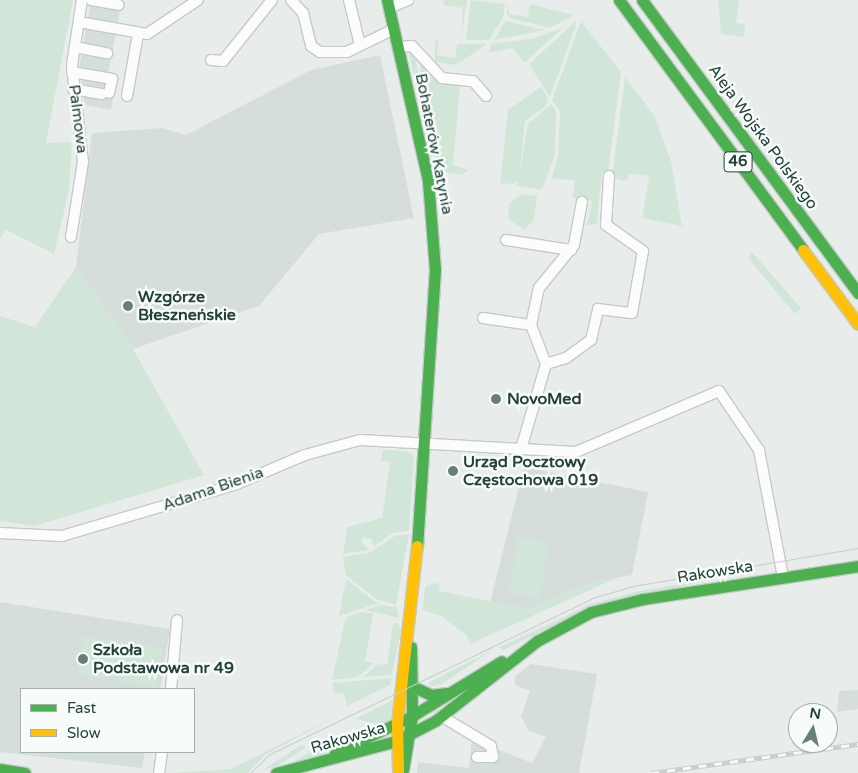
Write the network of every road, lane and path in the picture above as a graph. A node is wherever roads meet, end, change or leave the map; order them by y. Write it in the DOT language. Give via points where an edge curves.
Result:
graph roads {
  1 [pos="82,0"];
  2 [pos="91,0"];
  3 [pos="198,0"];
  4 [pos="272,0"];
  5 [pos="291,0"];
  6 [pos="349,0"];
  7 [pos="408,0"];
  8 [pos="619,0"];
  9 [pos="642,0"];
  10 [pos="388,4"];
  11 [pos="119,5"];
  12 [pos="79,22"];
  13 [pos="394,30"];
  14 [pos="138,34"];
  15 [pos="360,45"];
  16 [pos="75,46"];
  17 [pos="398,46"];
  18 [pos="107,53"];
  19 [pos="211,60"];
  20 [pos="72,72"];
  21 [pos="73,89"];
  22 [pos="127,96"];
  23 [pos="486,96"];
  24 [pos="609,176"];
  25 [pos="582,202"];
  26 [pos="72,237"];
  27 [pos="506,240"];
  28 [pos="571,250"];
  29 [pos="858,293"];
  30 [pos="483,318"];
  31 [pos="858,324"];
  32 [pos="531,325"];
  33 [pos="546,364"];
  34 [pos="424,444"];
  35 [pos="520,449"];
  36 [pos="0,533"];
  37 [pos="858,566"];
  38 [pos="783,578"];
  39 [pos="177,620"];
  40 [pos="410,621"];
  41 [pos="517,655"];
  42 [pos="414,687"];
  43 [pos="171,688"];
  44 [pos="453,691"];
  45 [pos="412,716"];
  46 [pos="441,716"];
  47 [pos="397,723"];
  48 [pos="410,734"];
  49 [pos="396,741"];
  50 [pos="361,752"];
  51 [pos="162,753"];
  52 [pos="477,757"];
  53 [pos="308,766"];
  54 [pos="0,769"];
  55 [pos="25,773"];
  56 [pos="159,773"];
  57 [pos="276,773"];
  58 [pos="398,773"];
  59 [pos="403,773"];
  1 -- 12 [label="street, Palmowa"];
  2 -- 11 [label="street"];
  3 -- 14 [label="street" via="147,34"];
  4 -- 19 [label="street" via="224,61"];
  5 -- 15 [label="street" via="303,13 311,46 320,52 333,55"];
  6 -- 15 [label="street"];
  7 -- 10 [label="street"];
  8 -- 31 [label="street, Aleja Wojska Polskiego / 46"];
  9 -- 29 [label="street, Aleja Wojska Polskiego / 46"];
  10 -- 13 [label="street, Bohaterów Katynia"];
  12 -- 14 [label="street"];
  12 -- 16 [label="street, Palmowa"];
  13 -- 15 [label="street"];
  13 -- 17 [label="street, Bohaterów Katynia"];
  14 -- 22 [label="street"];
  16 -- 18 [label="street"];
  16 -- 20 [label="street, Palmowa"];
  17 -- 23 [label="street" via="412,46 442,78 473,81"];
  17 -- 34 [label="street, Bohaterów Katynia" via="433,221 435,269"];
  20 -- 21 [label="street, Palmowa"];
  20 -- 21 [label="street" via="112,79 106,94"];
  21 -- 26 [label="street, Palmowa" via="83,136"];
  24 -- 33 [label="street" via="606,225 643,251 632,313 598,309 591,340 566,358"];
  25 -- 28 [label="street"];
  27 -- 28 [label="street"];
  28 -- 32 [label="street" via="539,288"];
  30 -- 32 [label="street"];
  32 -- 33 [label="street"];
  33 -- 35 [label="street"];
  34 -- 35 [label="street"];
  34 -- 36 [label="street, Adama Bienia" via="360,440 337,444 236,484 62,536"];
  34 -- 40 [label="street, Bohaterów Katynia"];
  35 -- 38 [label="street" via="576,452 719,391 760,450"];
  37 -- 38 [label="street, Rakowska"];
  38 -- 41 [label="street, Rakowska" via="607,607 563,625"];
  39 -- 43 [label="street"];
  40 -- 42 [label="street, Bohaterów Katynia"];
  40 -- 47 [label="street, Bohaterów Katynia"];
  41 -- 44 [label="street, Rakowska"];
  41 -- 46 [label="street, Rakowska"];
  42 -- 44 [label="street" via="431,695"];
  42 -- 45 [label="street, Bohaterów Katynia"];
  44 -- 45 [label="street, Rakowska"];
  45 -- 47 [label="street, Rakowska"];
  45 -- 48 [label="street, Bohaterów Katynia"];
  46 -- 48 [label="street, Rakowska"];
  46 -- 52 [label="street" via="491,746 493,757"];
  47 -- 49 [label="street, Bohaterów Katynia"];
  47 -- 53 [label="street, Rakowska"];
  48 -- 49 [label="street, Rakowska"];
  48 -- 59 [label="street, Bohaterów Katynia"];
  49 -- 50 [label="street, Rakowska"];
  49 -- 58 [label="street, Bohaterów Katynia"];
  50 -- 53 [label="street, Rakowska"];
  50 -- 58 [label="street" via="386,758"];
  51 -- 56 [label="street"];
  53 -- 57 [label="street"];
  54 -- 55 [label="street"];
}
